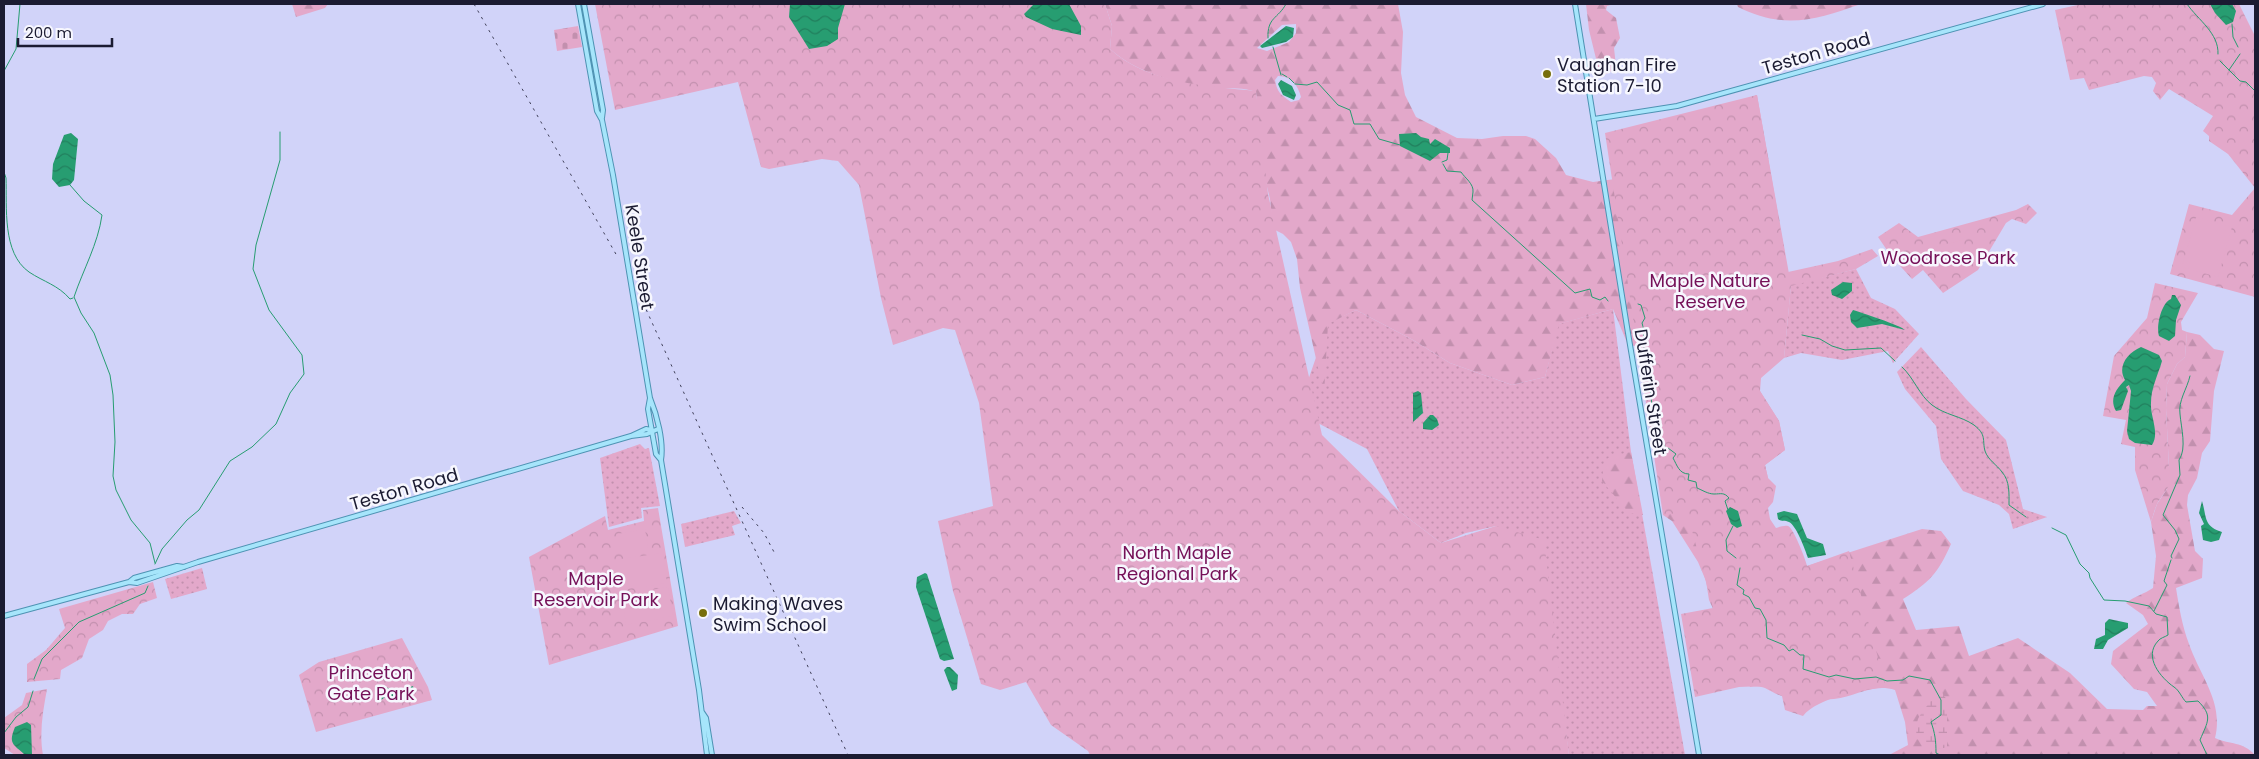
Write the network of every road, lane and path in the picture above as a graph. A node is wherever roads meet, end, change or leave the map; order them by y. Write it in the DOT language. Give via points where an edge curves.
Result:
graph roads {
  1 [pos="578,4"];
  2 [pos="584,4"];
  3 [pos="1575,4"];
  4 [pos="2043,4"];
  5 [pos="1594,119"];
  6 [pos="602,120"];
  7 [pos="650,398"];
  8 [pos="658,429"];
  9 [pos="652,430"];
  10 [pos="661,460"];
  11 [pos="4,616"];
  12 [pos="702,712"];
  13 [pos="707,755"];
  14 [pos="712,755"];
  15 [pos="1699,755"];
  1 -- 6 [label="main road, Keele Street" via="597,111"];
  2 -- 6 [label="main road, Keele Street" via="603,110"];
  3 -- 5 [label="main road, Dufferin Street"];
  4 -- 5 [label="main road, Teston Road" via="1678,106"];
  5 -- 15 [label="main road, Dufferin Street"];
  6 -- 7 [label="main road, Keele Street"];
  7 -- 8 [label="main road, Keele Street"];
  7 -- 9 [label="main road, Keele Street" via="648,409"];
  8 -- 9 [label="main road, Teston Road"];
  8 -- 10 [label="main road, Keele Street"];
  9 -- 10 [label="main road, Keele Street" via="656,454"];
  9 -- 11 [label="main road, Teston Road" via="143,581"];
  10 -- 12 [label="main road, Keele Street"];
  12 -- 13 [label="main road, Keele Street"];
  12 -- 14 [label="main road, Keele Street" via="706,718"];
}
